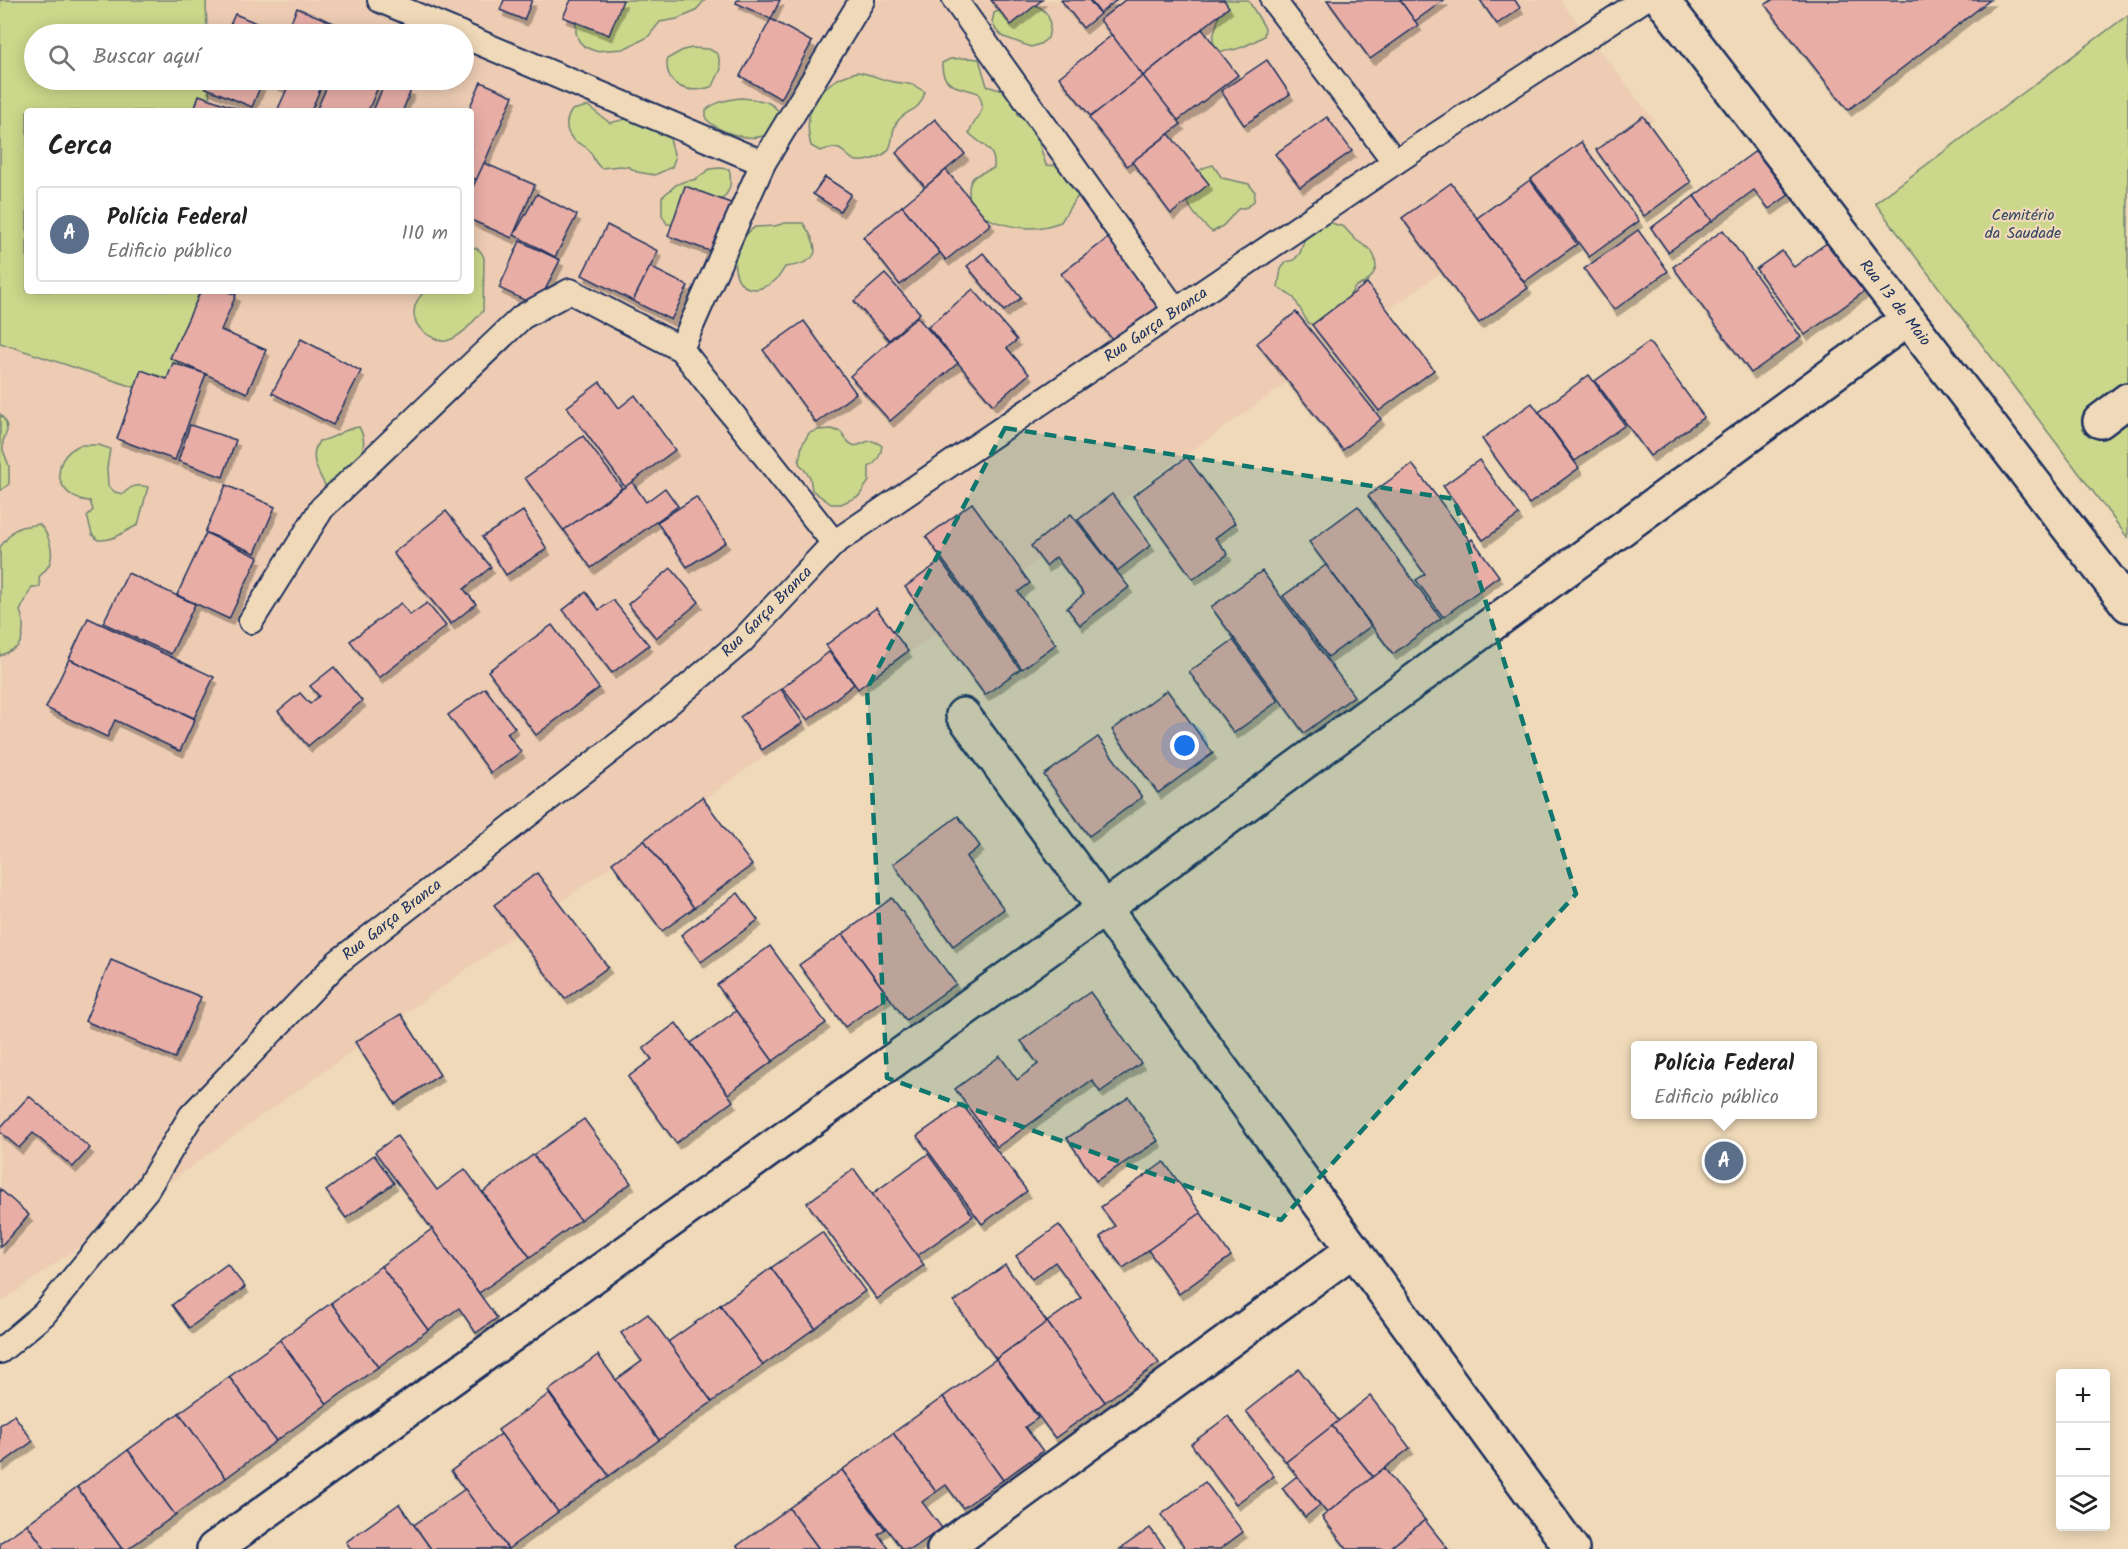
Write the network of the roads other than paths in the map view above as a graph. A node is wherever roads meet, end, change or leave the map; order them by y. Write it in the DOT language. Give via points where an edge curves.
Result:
graph roads {
  1 [pos="380,0"];
  2 [pos="862,0"];
  3 [pos="955,0"];
  4 [pos="1273,0"];
  5 [pos="1644,0"];
  6 [pos="1662,0"];
  7 [pos="436,24"];
  8 [pos="474,40"];
  9 [pos="1395,162"];
  10 [pos="763,163"];
  11 [pos="1176,311"];
  12 [pos="1890,332"];
  13 [pos="681,350"];
  14 [pos="2128,400"];
  15 [pos="2100,421"];
  16 [pos="834,543"];
  17 [pos="2128,605"];
  18 [pos="251,621"];
  19 [pos="963,715"];
  20 [pos="1105,908"];
  21 [pos="1354,1249"];
  22 [pos="0,1351"];
  23 [pos="214,1549"];
  24 [pos="944,1549"];
  25 [pos="1572,1549"];
  1 -- 7 [label="lane"];
  2 -- 10 [label="lane"];
  3 -- 11 [label="lane"];
  4 -- 9 [label="lane"];
  5 -- 9 [label="lane, Rua Garça Branca"];
  6 -- 17 [label="street, Rua 13 de Maio"];
  8 -- 10 [label="lane"];
  9 -- 11 [label="lane, Rua Garça Branca"];
  10 -- 13 [label="lane"];
  11 -- 16 [label="lane, Rua Garça Branca"];
  12 -- 20 [label="street"];
  13 -- 16 [label="lane"];
  13 -- 18 [label="lane" via="570,291 522,317 322,508"];
  14 -- 15 [label="street"];
  16 -- 22 [label="lane, Rua Garça Branca" via="742,641 633,733 338,962 191,1116 147,1189 44,1314"];
  19 -- 20 [label="street"];
  20 -- 21 [label="street"];
  20 -- 23 [label="street"];
  21 -- 24 [label="street"];
  21 -- 25 [label="street"];
}
